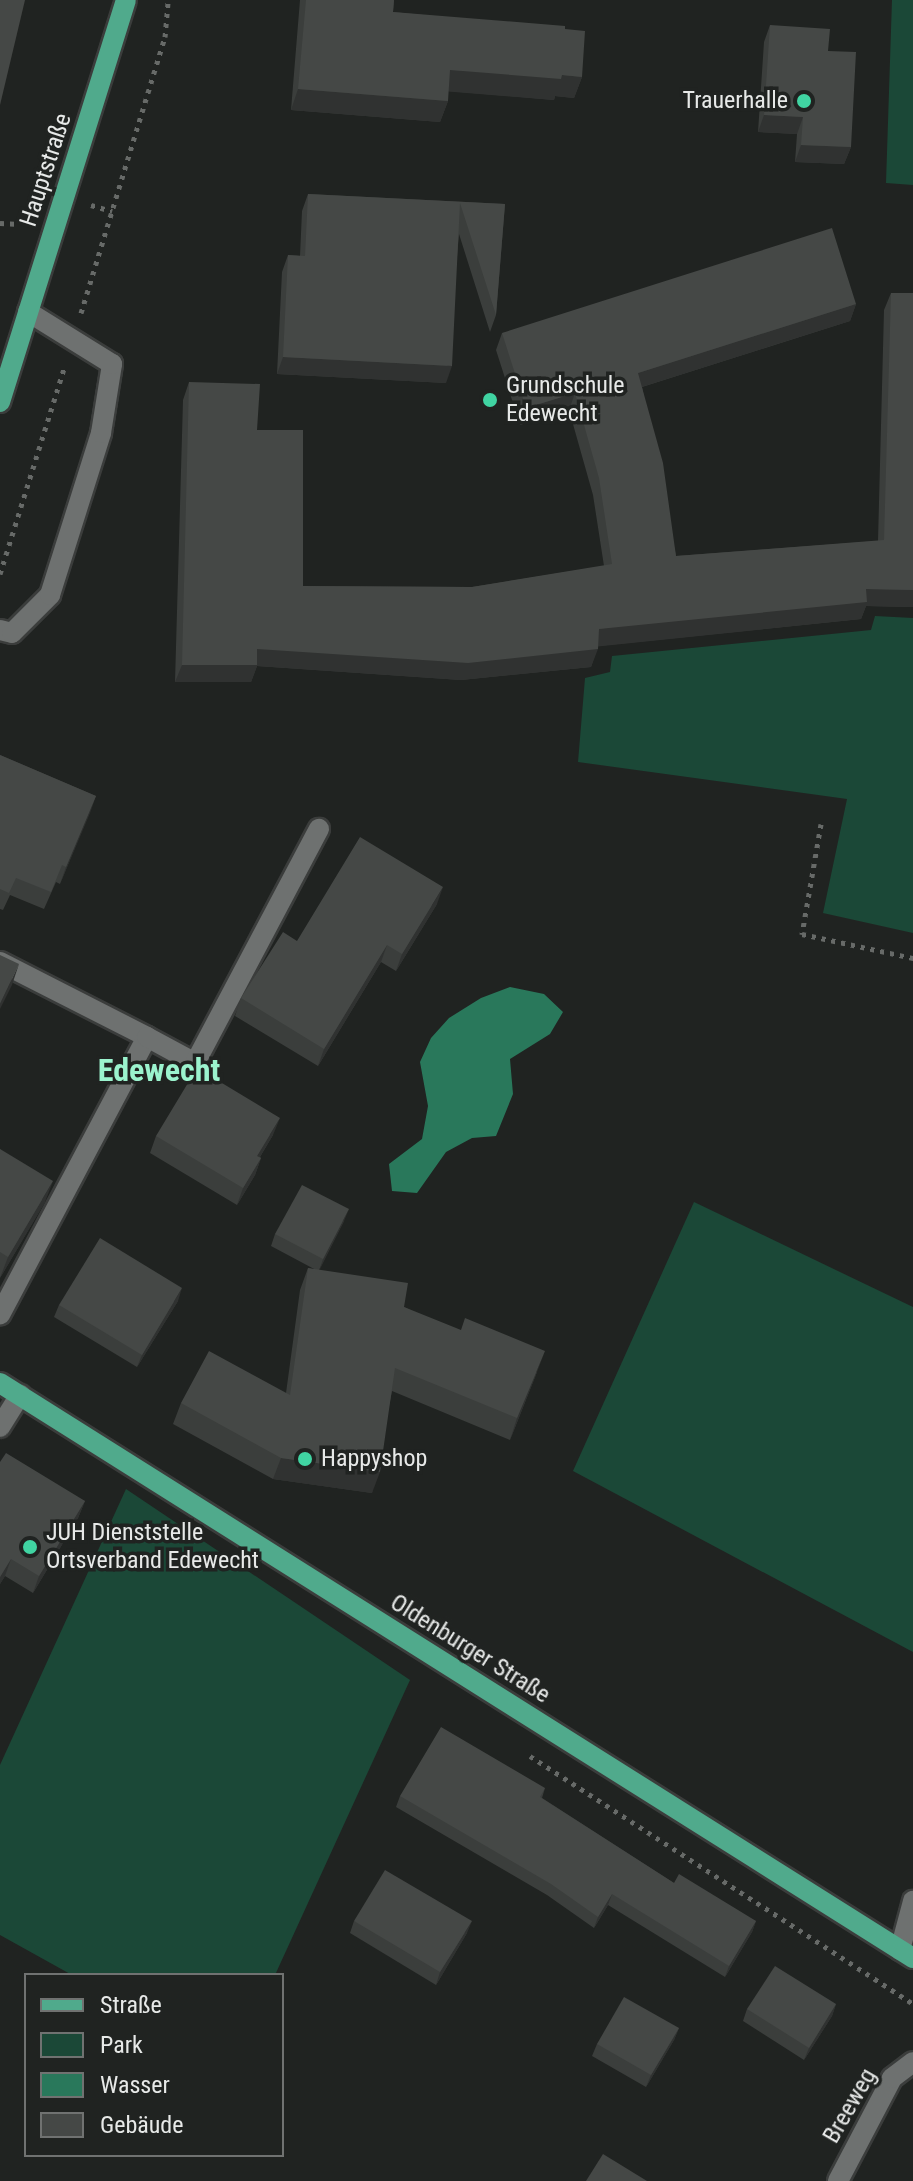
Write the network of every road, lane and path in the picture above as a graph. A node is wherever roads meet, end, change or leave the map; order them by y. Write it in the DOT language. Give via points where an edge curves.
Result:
graph roads {
  1 [pos="126,0"];
  2 [pos="168,0"];
  3 [pos="0,223"];
  4 [pos="20,224"];
  5 [pos="28,312"];
  6 [pos="73,338"];
  7 [pos="0,402"];
  8 [pos="0,574"];
  9 [pos="0,630"];
  10 [pos="821,824"];
  11 [pos="319,829"];
  12 [pos="913,958"];
  13 [pos="0,962"];
  14 [pos="147,1037"];
  15 [pos="0,1315"];
  16 [pos="0,1383"];
  17 [pos="20,1395"];
  18 [pos="0,1427"];
  19 [pos="913,1901"];
  20 [pos="907,1954"];
  21 [pos="913,2062"];
  22 [pos="838,2181"];
  1 -- 5 [label="main road, Hauptstraße"];
  2 -- 6 [label="path" via="165,37"];
  3 -- 4 [label="path"];
  5 -- 6 [label="street"];
  5 -- 7 [label="main road, Hauptstraße"];
  6 -- 8 [label="path"];
  6 -- 9 [label="street" via="112,364 101,433 50,595 12,633"];
  10 -- 12 [label="path" via="802,934"];
  11 -- 14 [label="street" via="195,1063"];
  13 -- 14 [label="street"];
  14 -- 15 [label="street"];
  16 -- 17 [label="main road, Oldenburger Straße"];
  17 -- 18 [label="street"];
  17 -- 20 [label="main road, Oldenburger Straße"];
  19 -- 20 [label="street"];
  21 -- 22 [label="street, Breeweg" via="892,2078"];
}
